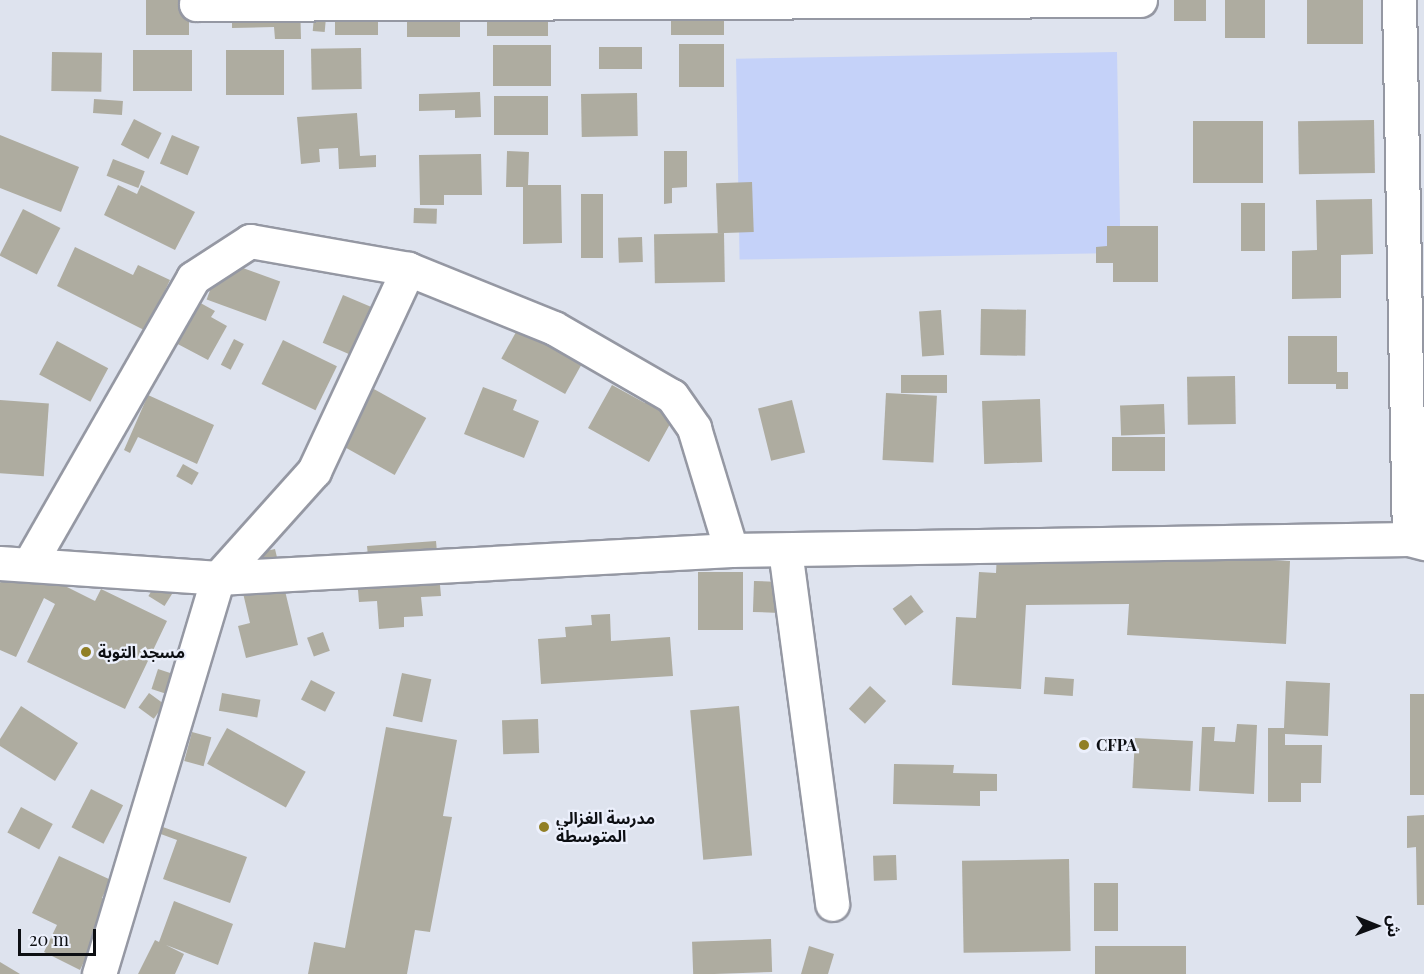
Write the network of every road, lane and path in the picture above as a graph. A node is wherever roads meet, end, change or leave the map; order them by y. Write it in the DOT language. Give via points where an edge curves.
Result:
graph roads {
  1 [pos="201,0"];
  2 [pos="1140,0"];
  3 [pos="1399,0"];
  4 [pos="408,268"];
  5 [pos="1417,541"];
  6 [pos="731,550"];
  7 [pos="785,550"];
  8 [pos="15,563"];
  9 [pos="218,578"];
  10 [pos="832,904"];
  11 [pos="99,974"];
  1 -- 2 [label="street" via="196,4"];
  3 -- 5 [label="street"];
  4 -- 6 [label="street" via="554,328 672,396 694,428"];
  4 -- 8 [label="street" via="250,241 193,278"];
  4 -- 9 [label="street" via="314,471"];
  5 -- 7 [label="street"];
  6 -- 7 [label="street"];
  6 -- 9 [label="street"];
  7 -- 10 [label="street"];
  8 -- 9 [label="street"];
  9 -- 11 [label="street"];
}
